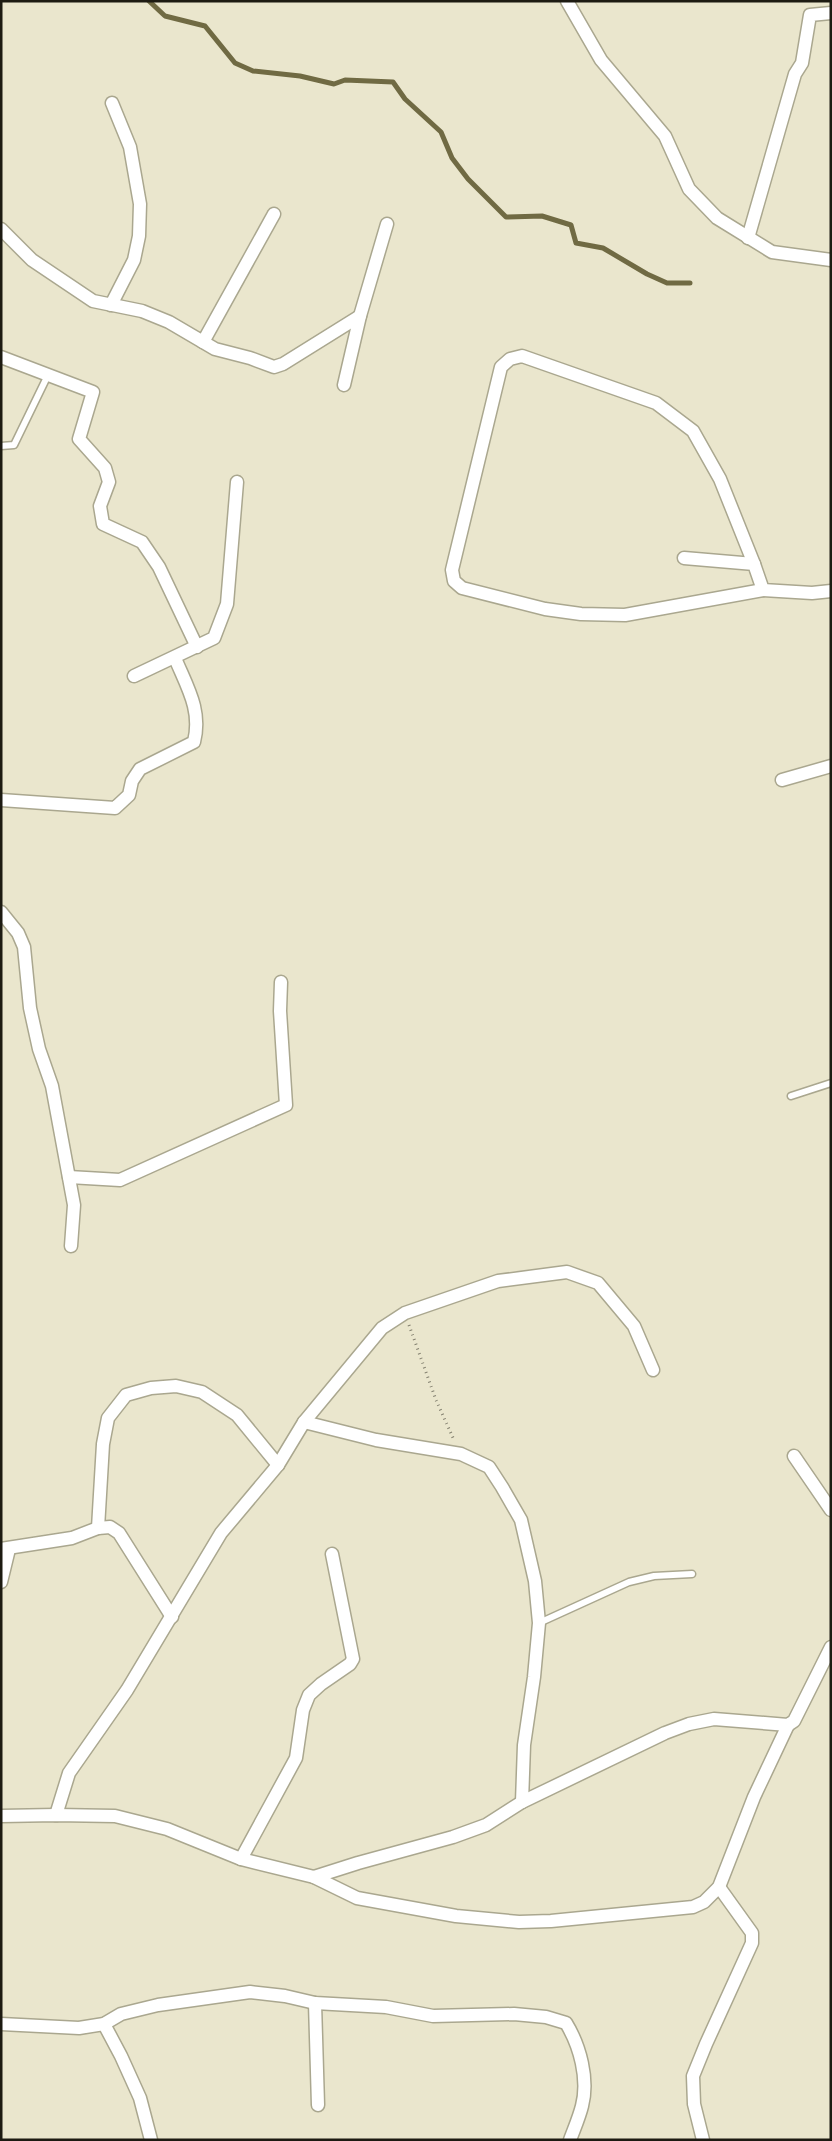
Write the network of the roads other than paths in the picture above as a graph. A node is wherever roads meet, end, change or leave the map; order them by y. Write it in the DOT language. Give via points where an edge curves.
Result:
graph roads {
  1 [pos="567,1"];
  2 [pos="831,13"];
  3 [pos="112,103"];
  4 [pos="274,214"];
  5 [pos="386,224"];
  6 [pos="1,229"];
  7 [pos="748,238"];
  8 [pos="831,260"];
  9 [pos="111,305"];
  10 [pos="360,316"];
  11 [pos="203,342"];
  12 [pos="1,357"];
  13 [pos="48,375"];
  14 [pos="344,385"];
  15 [pos="1,446"];
  16 [pos="237,482"];
  17 [pos="684,558"];
  18 [pos="754,564"];
  19 [pos="763,590"];
  20 [pos="831,591"];
  21 [pos="197,647"];
  22 [pos="175,658"];
  23 [pos="134,676"];
  24 [pos="831,766"];
  25 [pos="782,780"];
  26 [pos="1,800"];
  27 [pos="1,912"];
  28 [pos="281,982"];
  29 [pos="831,1083"];
  30 [pos="791,1096"];
  31 [pos="69,1177"];
  32 [pos="71,1246"];
  33 [pos="653,1370"];
  34 [pos="304,1422"];
  35 [pos="794,1456"];
  36 [pos="278,1465"];
  37 [pos="831,1510"];
  38 [pos="98,1528"];
  39 [pos="5,1549"];
  40 [pos="332,1554"];
  41 [pos="692,1574"];
  42 [pos="1,1582"];
  43 [pos="172,1617"];
  44 [pos="539,1623"];
  45 [pos="831,1647"];
  46 [pos="788,1725"];
  47 [pos="522,1802"];
  48 [pos="56,1814"];
  49 [pos="1,1816"];
  50 [pos="241,1859"];
  51 [pos="314,1878"];
  52 [pos="719,1887"];
  53 [pos="315,2003"];
  54 [pos="1,2024"];
  55 [pos="104,2024"];
  56 [pos="318,2105"];
  57 [pos="151,2140"];
  58 [pos="570,2140"];
  59 [pos="703,2140"];
  1 -- 7 [label="street" via="601,60 665,136 689,189 717,218"];
  2 -- 7 [label="street" via="810,15 802,63 795,74"];
  3 -- 9 [label="street" via="130,147 140,204 134,260"];
  4 -- 11 [label="street"];
  5 -- 10 [label="street"];
  6 -- 9 [label="street" via="32,260 93,301"];
  7 -- 8 [label="street" via="772,252"];
  9 -- 11 [label="street" via="160,318"];
  10 -- 11 [label="street" via="274,367 215,349"];
  10 -- 14 [label="street"];
  12 -- 13 [label="street"];
  13 -- 15 [label="lane" via="14,445"];
  13 -- 21 [label="street" via="93,392 79,439 105,468 109,482 100,506 103,524 142,542 159,567"];
  16 -- 21 [label="street" via="227,604 214,638"];
  17 -- 18 [label="street"];
  18 -- 19 [label="street"];
  18 -- 19 [label="street" via="720,479 693,431 656,403 522,356 510,359 501,367 452,570 454,581 462,588 545,609 625,615"];
  19 -- 20 [label="street"];
  21 -- 22 [label="street"];
  22 -- 23 [label="street"];
  22 -- 26 [label="street" via="196,715 198,727 194,742 140,769 122,804 116,808"];
  24 -- 25 [label="street"];
  27 -- 31 [label="street" via="18,933 24,947 30,1008 52,1086"];
  28 -- 31 [label="street" via="286,1105 120,1180"];
  29 -- 30 [label="lane"];
  31 -- 32 [label="street" via="74,1205"];
  33 -- 34 [label="street" via="634,1326 598,1283 567,1272 498,1281 405,1313 382,1328"];
  34 -- 36 [label="street"];
  34 -- 44 [label="street" via="376,1440 461,1454 489,1467 521,1520 535,1581"];
  35 -- 37 [label="street"];
  36 -- 38 [label="street" via="237,1415 202,1392 176,1386 126,1395 108,1418 103,1444"];
  36 -- 43 [label="street" via="222,1533"];
  38 -- 39 [label="street" via="72,1538"];
  38 -- 43 [label="street" via="110,1527 119,1532"];
  39 -- 42 [label="street"];
  40 -- 50 [label="street" via="353,1659 309,1695 303,1710 296,1758"];
  41 -- 44 [label="lane" via="654,1576 629,1582"];
  43 -- 48 [label="street" via="127,1690 69,1773"];
  44 -- 47 [label="street" via="524,1745"];
  45 -- 46 [label="street" via="794,1721"];
  46 -- 47 [label="street" via="714,1719 689,1724"];
  46 -- 52 [label="street" via="754,1797"];
  47 -- 51 [label="street" via="486,1825"];
  48 -- 49 [label="street"];
  48 -- 50 [label="street" via="115,1816 167,1829"];
  50 -- 51 [label="street"];
  51 -- 52 [label="street" via="357,1898 456,1916 519,1922 693,1907 704,1902"];
  52 -- 59 [label="street" via="752,1933 752,1943 694,2076 694,2104"];
  53 -- 55 [label="street" via="250,1992 158,2005 121,2014"];
  53 -- 56 [label="street"];
  53 -- 58 [label="street" via="386,2007 433,2016 514,2014 546,2017 566,2023 575,2037 585,2082 582,2106"];
  54 -- 55 [label="street" via="79,2028"];
  55 -- 57 [label="street" via="140,2098"];
}
